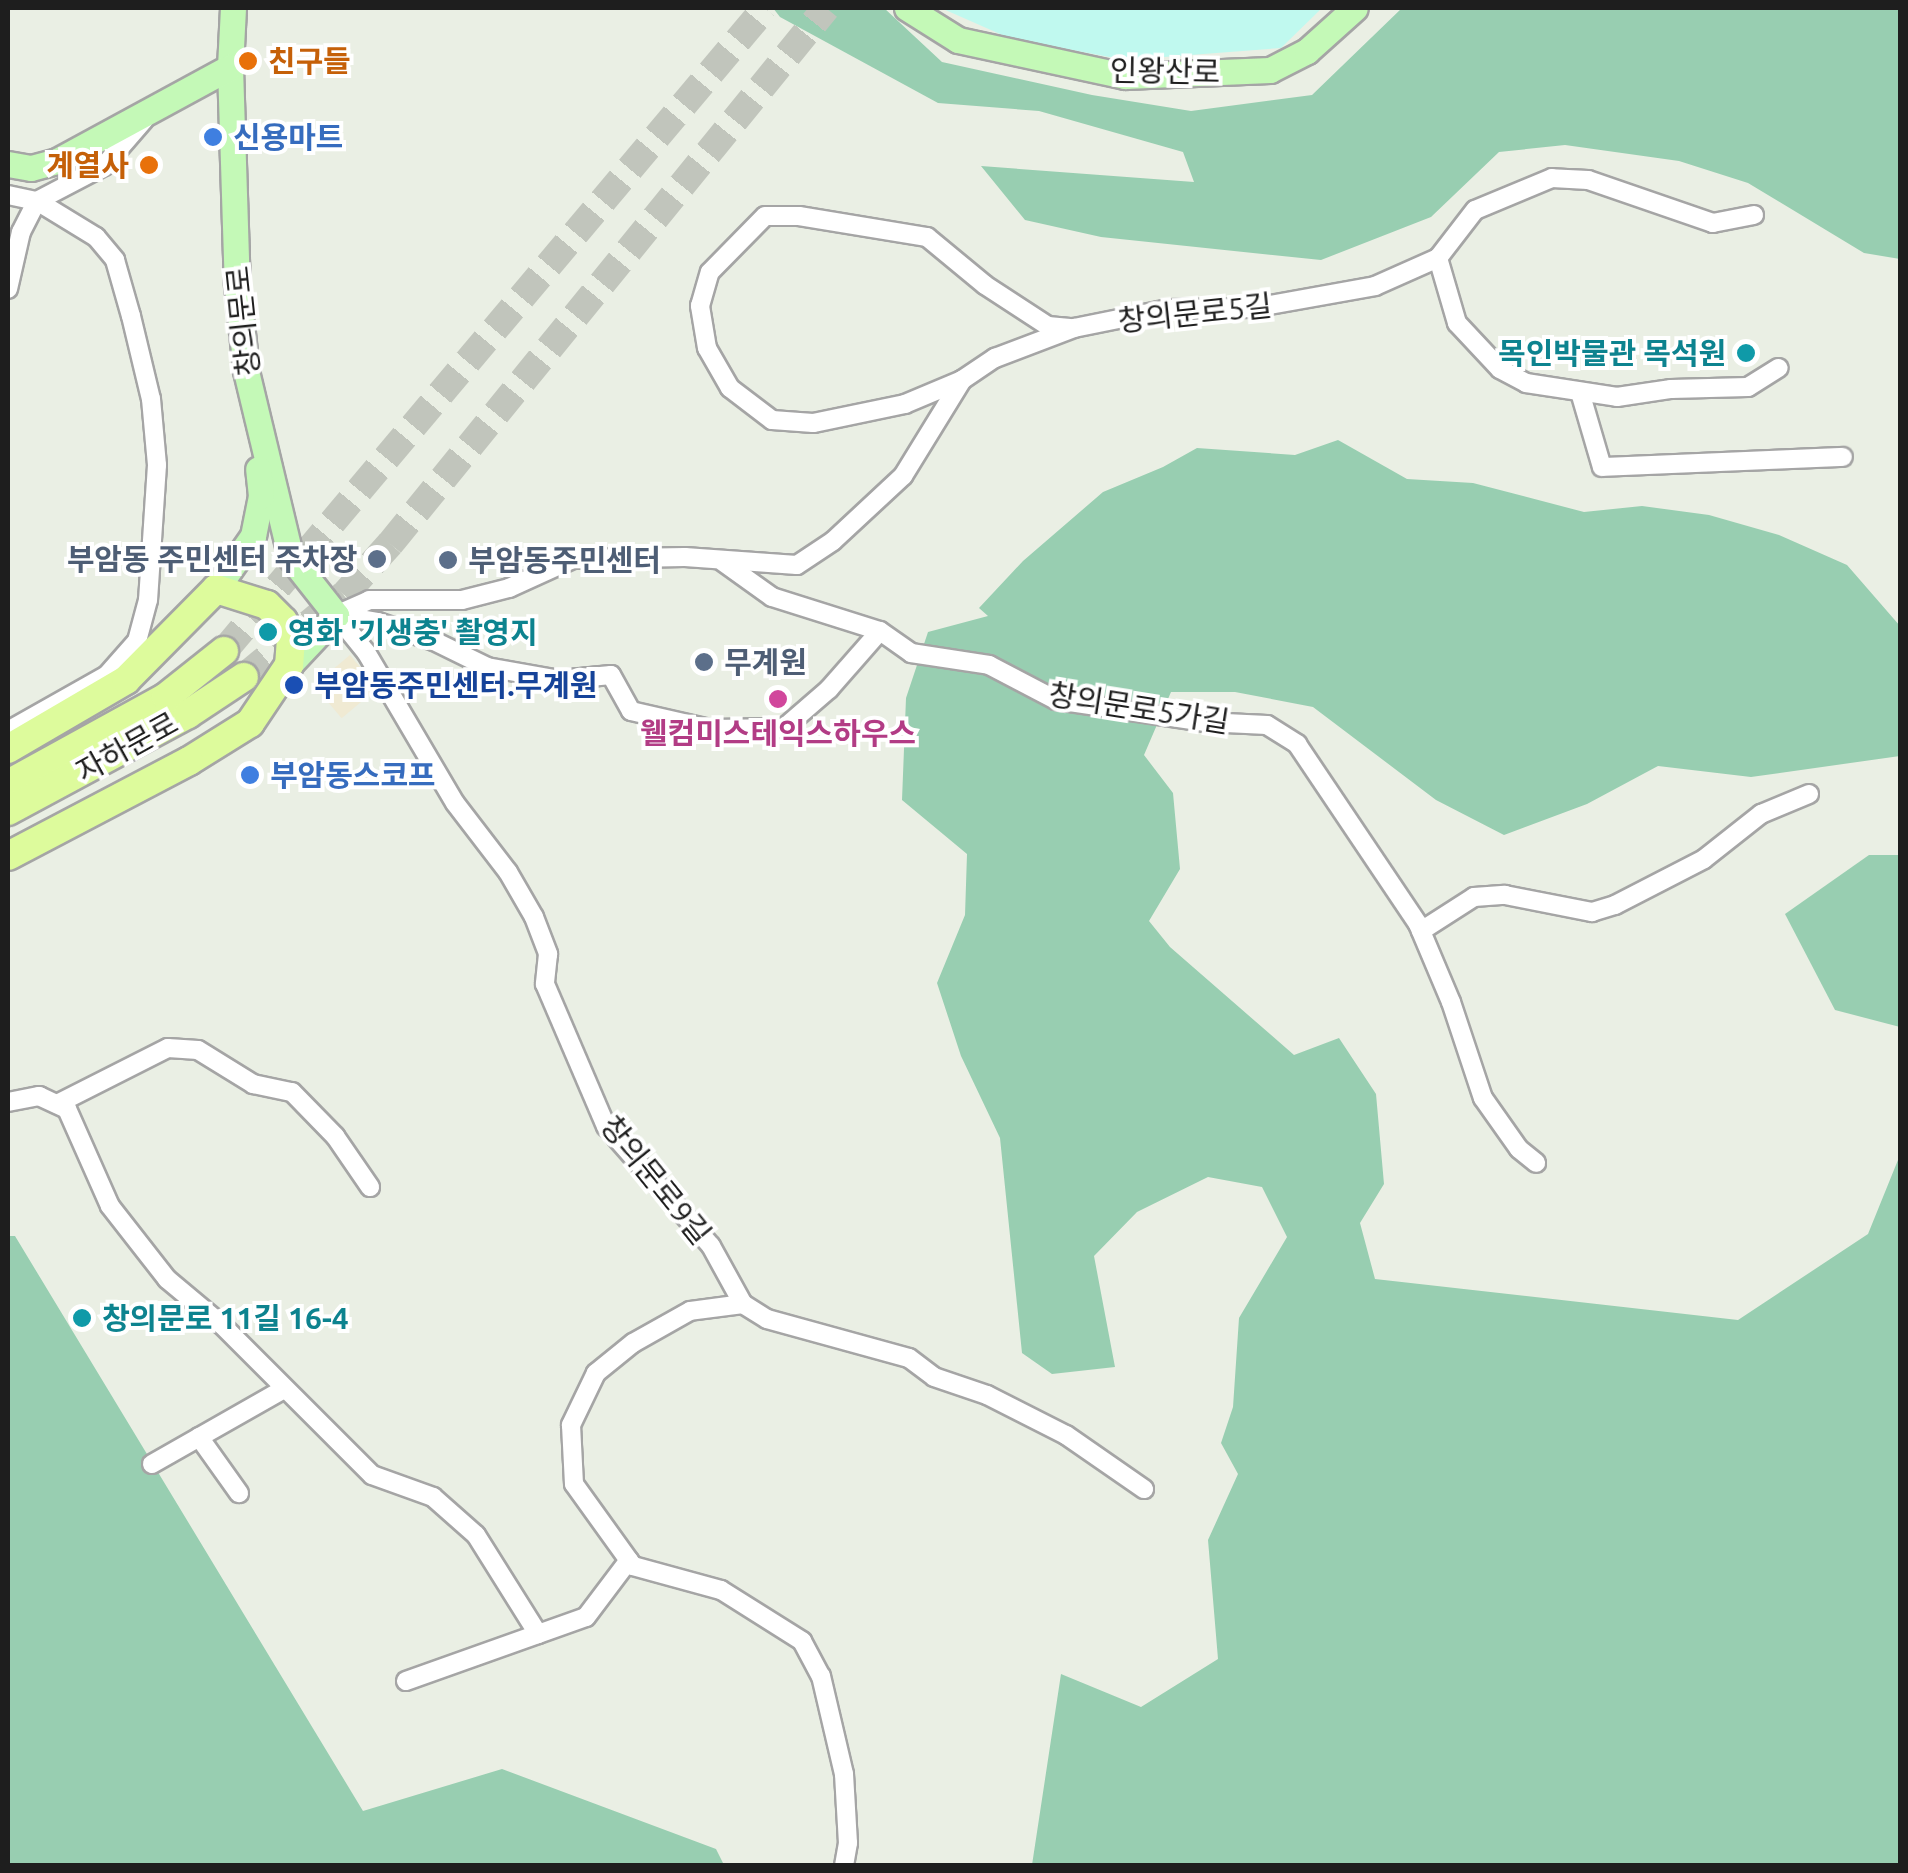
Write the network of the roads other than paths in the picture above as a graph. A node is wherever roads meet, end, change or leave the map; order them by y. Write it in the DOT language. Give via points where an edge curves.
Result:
graph roads {
  1 [pos="233,8"];
  2 [pos="907,8"];
  3 [pos="1355,8"];
  4 [pos="230,68"];
  5 [pos="151,112"];
  6 [pos="8,164"];
  7 [pos="8,195"];
  8 [pos="38,201"];
  9 [pos="1754,215"];
  10 [pos="1438,258"];
  11 [pos="8,289"];
  12 [pos="1074,328"];
  13 [pos="1779,368"];
  14 [pos="962,380"];
  15 [pos="1580,392"];
  16 [pos="266,451"];
  17 [pos="1843,457"];
  18 [pos="722,562"];
  19 [pos="216,589"];
  20 [pos="336,615"];
  21 [pos="880,631"];
  22 [pos="224,650"];
  23 [pos="289,666"];
  24 [pos="244,676"];
  25 [pos="8,731"];
  26 [pos="8,749"];
  27 [pos="8,784"];
  28 [pos="1809,794"];
  29 [pos="8,812"];
  30 [pos="8,856"];
  31 [pos="1420,931"];
  32 [pos="8,1102"];
  33 [pos="57,1104"];
  34 [pos="1536,1164"];
  35 [pos="370,1187"];
  36 [pos="743,1304"];
  37 [pos="282,1390"];
  38 [pos="200,1437"];
  39 [pos="152,1464"];
  40 [pos="1144,1489"];
  41 [pos="239,1493"];
  42 [pos="628,1560"];
  43 [pos="538,1634"];
  44 [pos="406,1682"];
  45 [pos="844,1866"];
  1 -- 4 [label="street, 창의문로"];
  2 -- 3 [label="street, 인왕산로" via="958,40 1126,76 1270,70 1307,51"];
  4 -- 5 [label="street"];
  4 -- 16 [label="street, 창의문로" via="237,286 246,371"];
  5 -- 6 [label="street" via="57,162"];
  5 -- 8 [label="street" via="104,166"];
  7 -- 8 [label="street"];
  8 -- 11 [label="street" via="21,232"];
  8 -- 25 [label="street" via="96,237 115,260 151,398 157,464 148,600 137,641 107,675"];
  9 -- 10 [label="street, 창의문로5길" via="1712,223 1588,180 1552,178 1475,210"];
  10 -- 12 [label="street, 창의문로5길" via="1374,286 1322,297 1254,308 1168,309"];
  10 -- 15 [label="street" via="1457,323 1500,369 1526,383"];
  12 -- 14 [label="street, 창의문로5길" via="995,358"];
  12 -- 14 [label="street" via="1048,326 927,237 798,216 765,216 710,272 700,306 707,348 730,388 772,420 813,423 905,404"];
  13 -- 15 [label="street" via="1748,387 1616,397"];
  14 -- 18 [label="street, 창의문로5길" via="903,476 834,540 797,565"];
  15 -- 17 [label="street" via="1602,467"];
  16 -- 19 [label="street" via="252,536"];
  16 -- 20 [label="street, 창의문로" via="291,558"];
  18 -- 20 [label="street, 창의문로5길" via="574,559 462,600 369,600"];
  18 -- 21 [label="street, 창의문로5가길" via="772,597"];
  19 -- 23 [label="main road" via="267,605 283,621 291,638"];
  19 -- 26 [label="main road" via="126,680"];
  20 -- 21 [label="street" via="434,641 486,668 559,680 611,675 632,711 710,729 784,728"];
  20 -- 23 [label="street"];
  20 -- 36 [label="street, 창의문로9길" via="534,917 548,954 545,984 606,1126 711,1246"];
  21 -- 31 [label="street, 창의문로5가길" via="911,653 989,665 1056,700 1267,725 1297,744"];
  22 -- 27 [label="main road, 자하문로" via="166,698"];
  23 -- 30 [label="main road" via="250,723 219,744"];
  24 -- 29 [label="main road, 자하문로" via="173,723"];
  28 -- 31 [label="street" via="1761,814 1704,859 1616,905 1592,912 1474,897"];
  31 -- 34 [label="street, 창의문로5가길" via="1482,1098"];
  32 -- 33 [label="street" via="39,1096"];
  33 -- 35 [label="street" via="168,1048 198,1050 253,1084 292,1092 335,1136"];
  33 -- 37 [label="street" via="67,1110 110,1206 166,1279"];
  36 -- 40 [label="street" via="768,1319 909,1358 934,1377 1066,1435"];
  36 -- 42 [label="street" via="690,1310 632,1343 596,1373 571,1426 574,1484"];
  37 -- 38 [label="street"];
  37 -- 43 [label="street" via="372,1475 432,1497 476,1535"];
  38 -- 39 [label="street"];
  38 -- 41 [label="street"];
  42 -- 43 [label="street" via="586,1617"];
  42 -- 45 [label="street" via="721,1590 802,1642 821,1676 844,1774"];
  43 -- 44 [label="street"];
}
